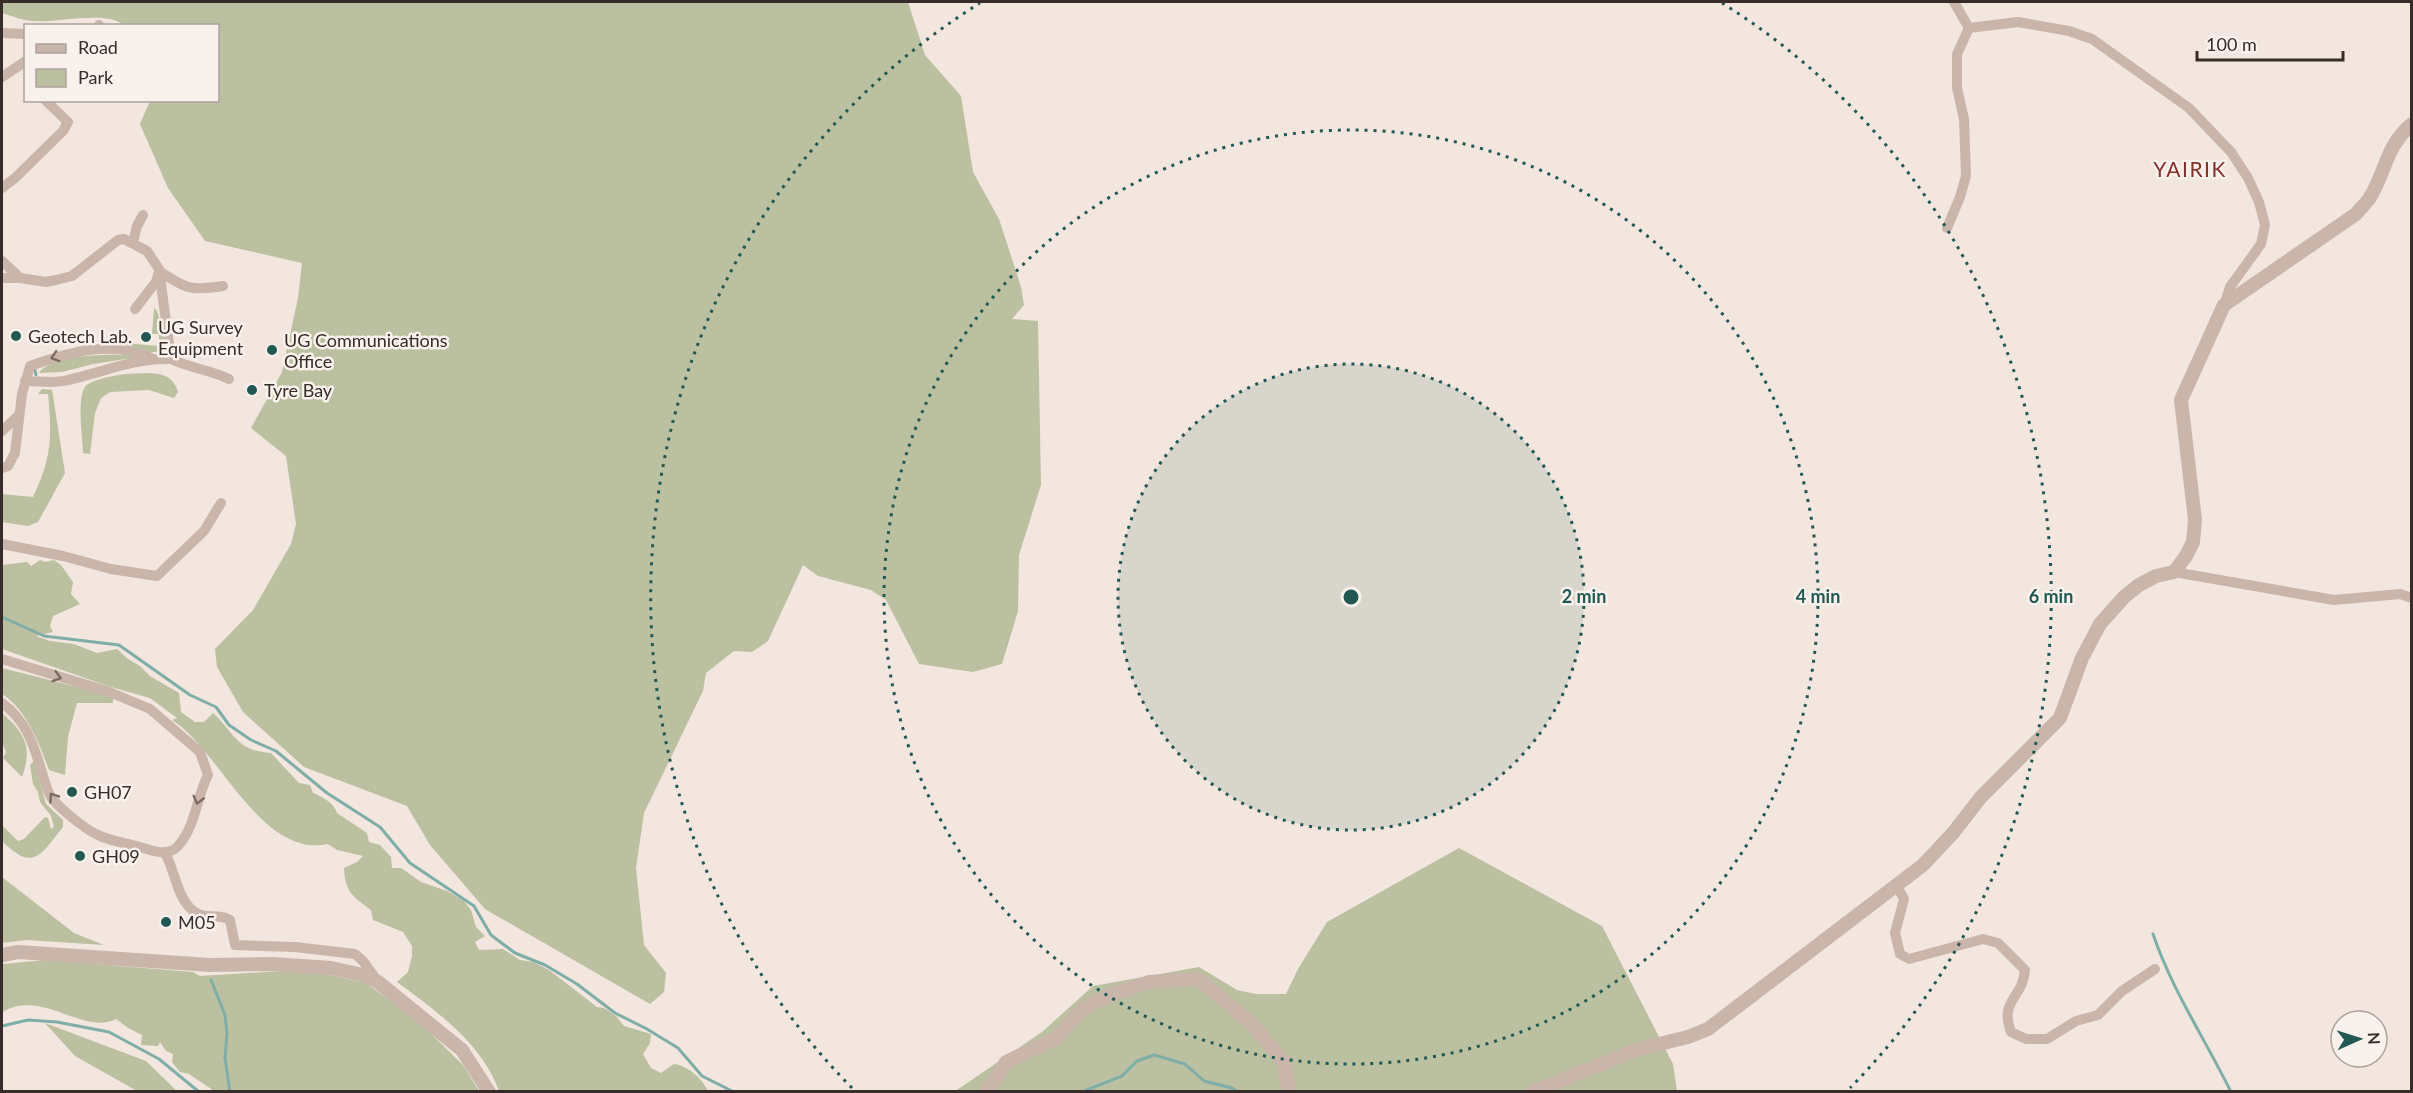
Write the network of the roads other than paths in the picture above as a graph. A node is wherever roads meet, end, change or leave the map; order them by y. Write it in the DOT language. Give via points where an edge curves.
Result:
graph roads {
  1 [pos="1954,2"];
  2 [pos="1969,28"];
  3 [pos="2,33"];
  4 [pos="24,34"];
  5 [pos="24,62"];
  6 [pos="2,77"];
  7 [pos="47,102"];
  8 [pos="2412,124"];
  9 [pos="2,188"];
  10 [pos="143,215"];
  11 [pos="1947,228"];
  12 [pos="133,242"];
  13 [pos="2,261"];
  14 [pos="159,271"];
  15 [pos="2,278"];
  16 [pos="20,278"];
  17 [pos="223,286"];
  18 [pos="2224,305"];
  19 [pos="135,309"];
  20 [pos="153,359"];
  21 [pos="171,359"];
  22 [pos="229,379"];
  23 [pos="25,381"];
  24 [pos="18,416"];
  25 [pos="2,431"];
  26 [pos="2,468"];
  27 [pos="221,503"];
  28 [pos="2,544"];
  29 [pos="2174,572"];
  30 [pos="2412,598"];
  31 [pos="2,659"];
  32 [pos="2,703"];
  33 [pos="165,853"];
  34 [pos="1897,886"];
  35 [pos="2,955"];
  36 [pos="2155,969"];
  37 [pos="378,982"];
  38 [pos="489,1092"];
  39 [pos="987,1092"];
  40 [pos="1289,1092"];
  41 [pos="1532,1092"];
  1 -- 2 [label="street"];
  2 -- 11 [label="street" via="1957,54 1965,176"];
  2 -- 18 [label="street" via="2018,22 2092,39 2189,108 2224,145 2248,178 2265,225 2261,244 2230,286"];
  3 -- 4 [label="street"];
  5 -- 6 [label="street"];
  7 -- 9 [label="street" via="68,122"];
  8 -- 18 [label="street" via="2390,148 2369,198 2356,214"];
  10 -- 12 [label="street"];
  12 -- 14 [label="street" via="147,251"];
  12 -- 16 [label="street" via="118,240 72,276 46,282"];
  13 -- 16 [label="street"];
  14 -- 17 [label="street" via="181,286"];
  14 -- 19 [label="street" via="156,282"];
  14 -- 21 [label="street"];
  15 -- 16 [label="street"];
  18 -- 29 [label="street" via="2181,400 2196,520 2193,542"];
  20 -- 21 [label="street"];
  20 -- 23 [label="street" via="66,381"];
  20 -- 23 [label="street, one-way" via="142,353 97,348 30,366"];
  21 -- 22 [label="street"];
  23 -- 24 [label="street"];
  24 -- 25 [label="street"];
  24 -- 26 [label="street" via="15,453 8,466"];
  27 -- 28 [label="street" via="204,531 157,576"];
  29 -- 30 [label="street" via="2334,600 2400,594"];
  29 -- 34 [label="street" via="2139,585 2100,624 2082,658 2060,718 1981,797 1923,866"];
  31 -- 33 [label="street, one-way" via="107,691 150,709 200,752 208,775 192,823 177,847"];
  33 -- 32 [label="street, one-way" via="95,834 71,818 50,796 27,729"];
  33 -- 37 [label="street" via="188,906 200,915 230,920 235,945 355,954"];
  34 -- 36 [label="street" via="1904,899 1895,933 1900,954 1909,959 1983,939 1998,943 2025,970 2024,980 2008,1005 2006,1019 2011,1032 2026,1039 2047,1039 2076,1021 2098,1015 2122,991"];
  34 -- 41 [label="street" via="1708,1029 1639,1049"];
  35 -- 37 [label="street" via="18,952 210,965 331,968"];
  37 -- 38 [label="street" via="462,1050"];
  39 -- 40 [label="street" via="1006,1062 1056,1039 1084,1008 1149,982 1194,979 1252,1026 1284,1063"];
}
